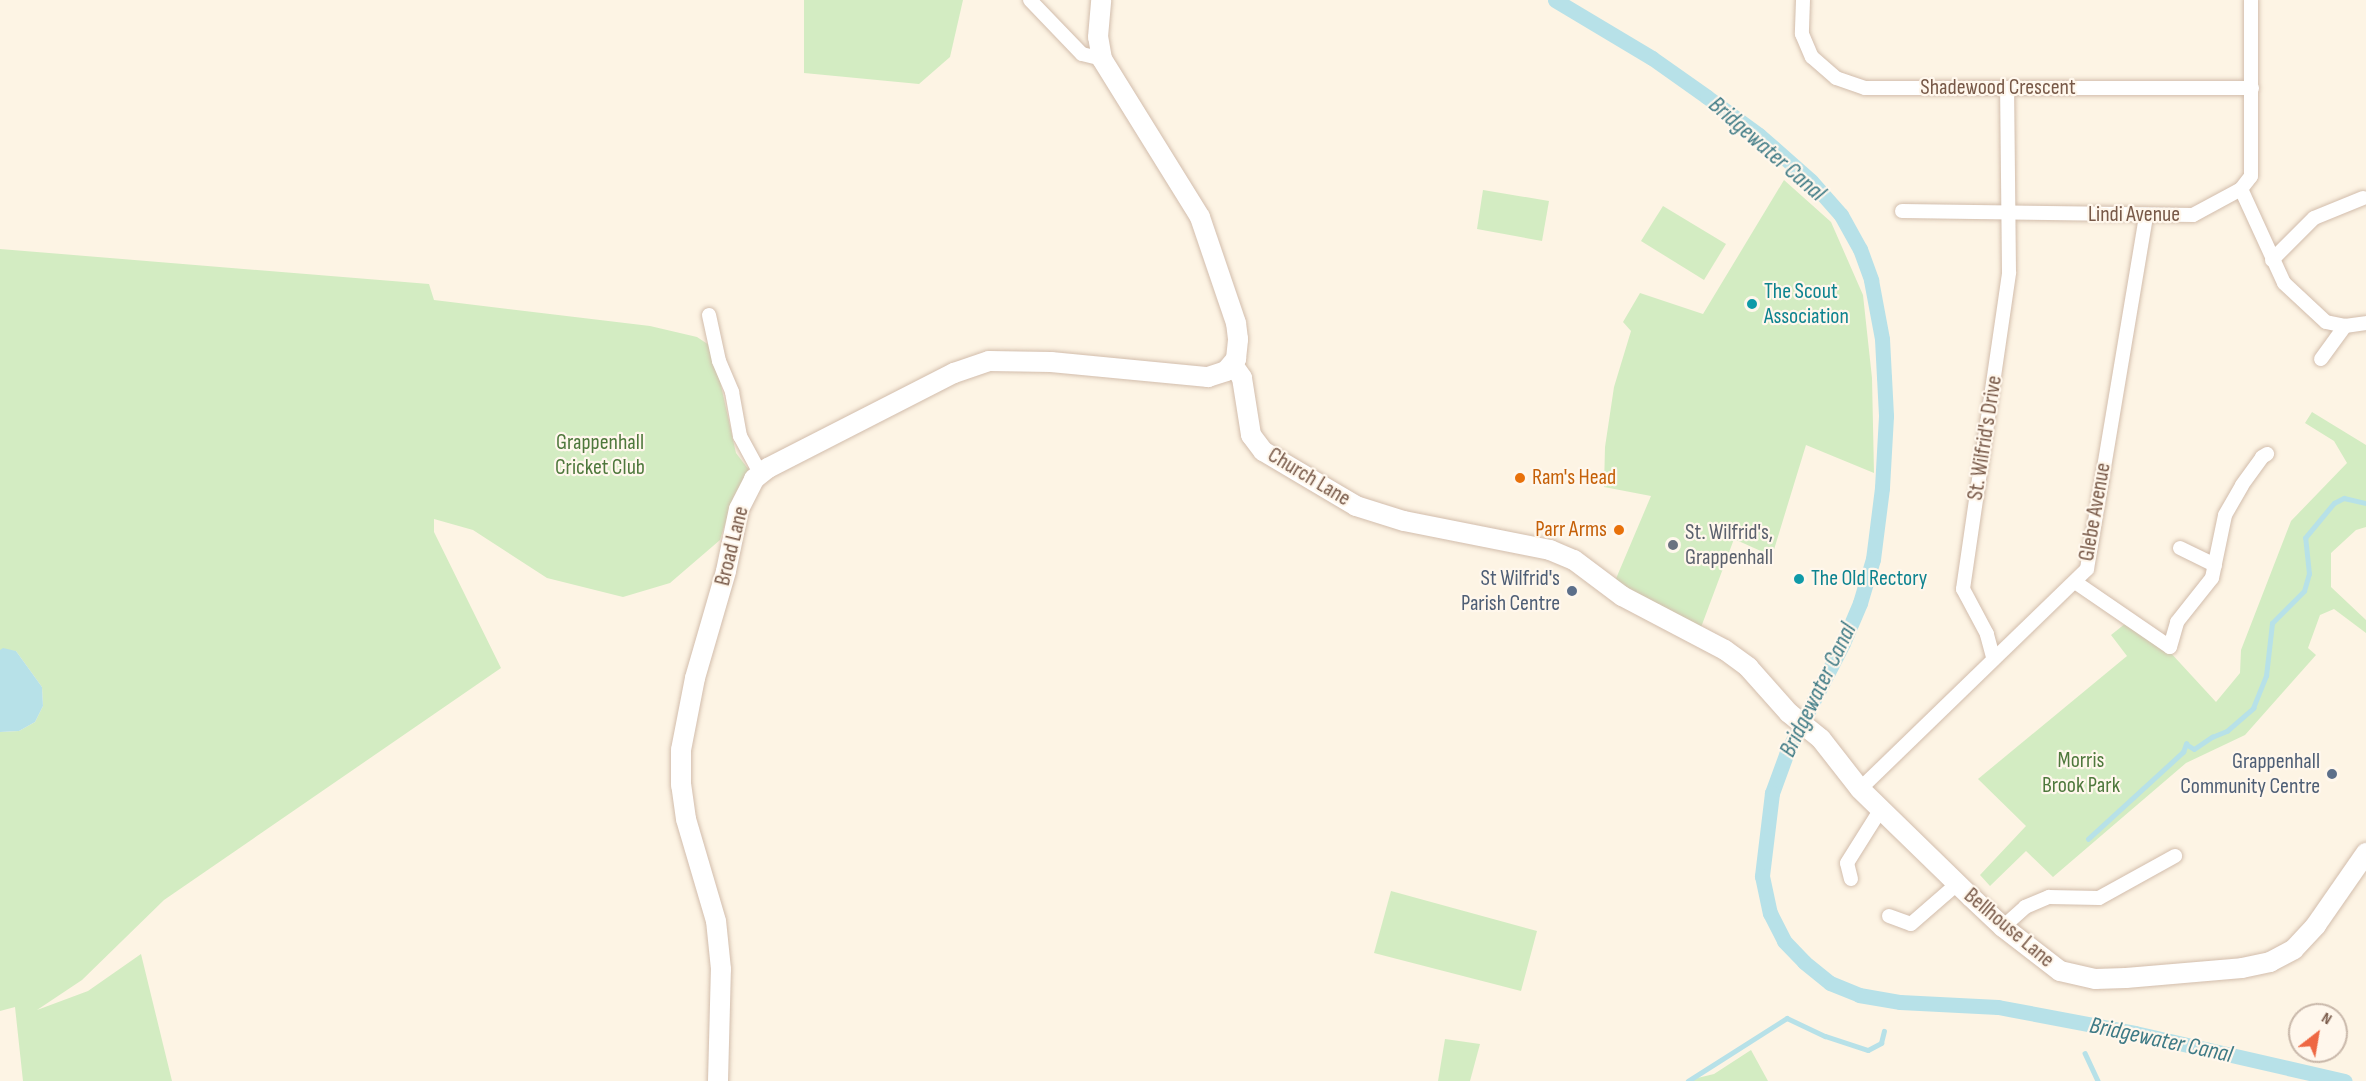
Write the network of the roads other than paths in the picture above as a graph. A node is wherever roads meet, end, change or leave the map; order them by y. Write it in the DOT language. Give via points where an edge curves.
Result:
graph roads {
  1 [pos="1030,0"];
  2 [pos="1101,0"];
  3 [pos="1803,0"];
  4 [pos="2251,0"];
  5 [pos="1102,59"];
  6 [pos="2252,87"];
  7 [pos="2007,88"];
  8 [pos="2241,189"];
  9 [pos="2363,198"];
  10 [pos="1902,211"];
  11 [pos="2008,212"];
  12 [pos="2146,215"];
  13 [pos="2272,260"];
  14 [pos="709,315"];
  15 [pos="2366,323"];
  16 [pos="2345,326"];
  17 [pos="2321,359"];
  18 [pos="1233,365"];
  19 [pos="2267,454"];
  20 [pos="760,473"];
  21 [pos="2180,548"];
  22 [pos="2215,565"];
  23 [pos="2075,582"];
  24 [pos="1993,657"];
  25 [pos="1810,729"];
  26 [pos="1860,789"];
  27 [pos="1881,809"];
  28 [pos="2366,853"];
  29 [pos="2175,856"];
  30 [pos="1851,879"];
  31 [pos="1957,884"];
  32 [pos="1889,916"];
  33 [pos="2003,927"];
  34 [pos="718,1081"];
  1 -- 5 [label="street" via="1082,54"];
  2 -- 5 [label="street" via="1098,37"];
  3 -- 7 [label="street, Shadewood Crescent" via="1805,45 1823,69 1849,84 1865,88"];
  4 -- 6 [label="street"];
  5 -- 18 [label="street" via="1200,217 1236,323 1238,348"];
  6 -- 7 [label="street, Shadewood Crescent"];
  6 -- 8 [label="street" via="2251,176"];
  7 -- 11 [label="street, St. Wilfrid's Drive"];
  8 -- 12 [label="street, Lindi Avenue" via="2193,215"];
  8 -- 13 [label="street"];
  9 -- 13 [label="street" via="2314,218"];
  10 -- 11 [label="street, Lindi Avenue"];
  11 -- 12 [label="street, Lindi Avenue"];
  11 -- 24 [label="street, St. Wilfrid's Drive" via="2009,272 1963,589 1987,634"];
  12 -- 23 [label="street, Glebe Avenue" via="2087,569"];
  13 -- 16 [label="street" via="2284,283 2326,322"];
  14 -- 20 [label="street" via="719,361 732,392 740,436"];
  15 -- 16 [label="street"];
  16 -- 17 [label="street"];
  18 -- 20 [label="street, Broad Lane" via="1222,374 1208,377 1051,362 989,361 954,374"];
  18 -- 25 [label="street, Church Lane" via="1242,378 1251,435 1263,451 1356,506 1404,521 1550,550 1574,560 1622,596 1725,650 1748,667 1789,713"];
  19 -- 22 [label="street" via="2242,485 2225,515"];
  20 -- 34 [label="street, Broad Lane" via="748,487 739,509 690,699 681,750 686,819 716,921 721,969"];
  21 -- 22 [label="street"];
  22 -- 23 [label="street" via="2212,578 2177,622 2170,647"];
  23 -- 24 [label="street, Glebe Avenue"];
  24 -- 26 [label="street, Glebe Avenue"];
  25 -- 26 [label="street, Bellhouse Lane"];
  26 -- 27 [label="street, Bellhouse Lane"];
  27 -- 30 [label="street" via="1847,863"];
  27 -- 31 [label="street, Bellhouse Lane"];
  28 -- 33 [label="street, Bellhouse Lane" via="2316,925 2294,949 2270,962 2242,968 2095,979 2060,971"];
  29 -- 33 [label="street" via="2099,898 2049,897 2025,907"];
  31 -- 32 [label="street" via="1911,924"];
  31 -- 33 [label="street, Bellhouse Lane"];
}
